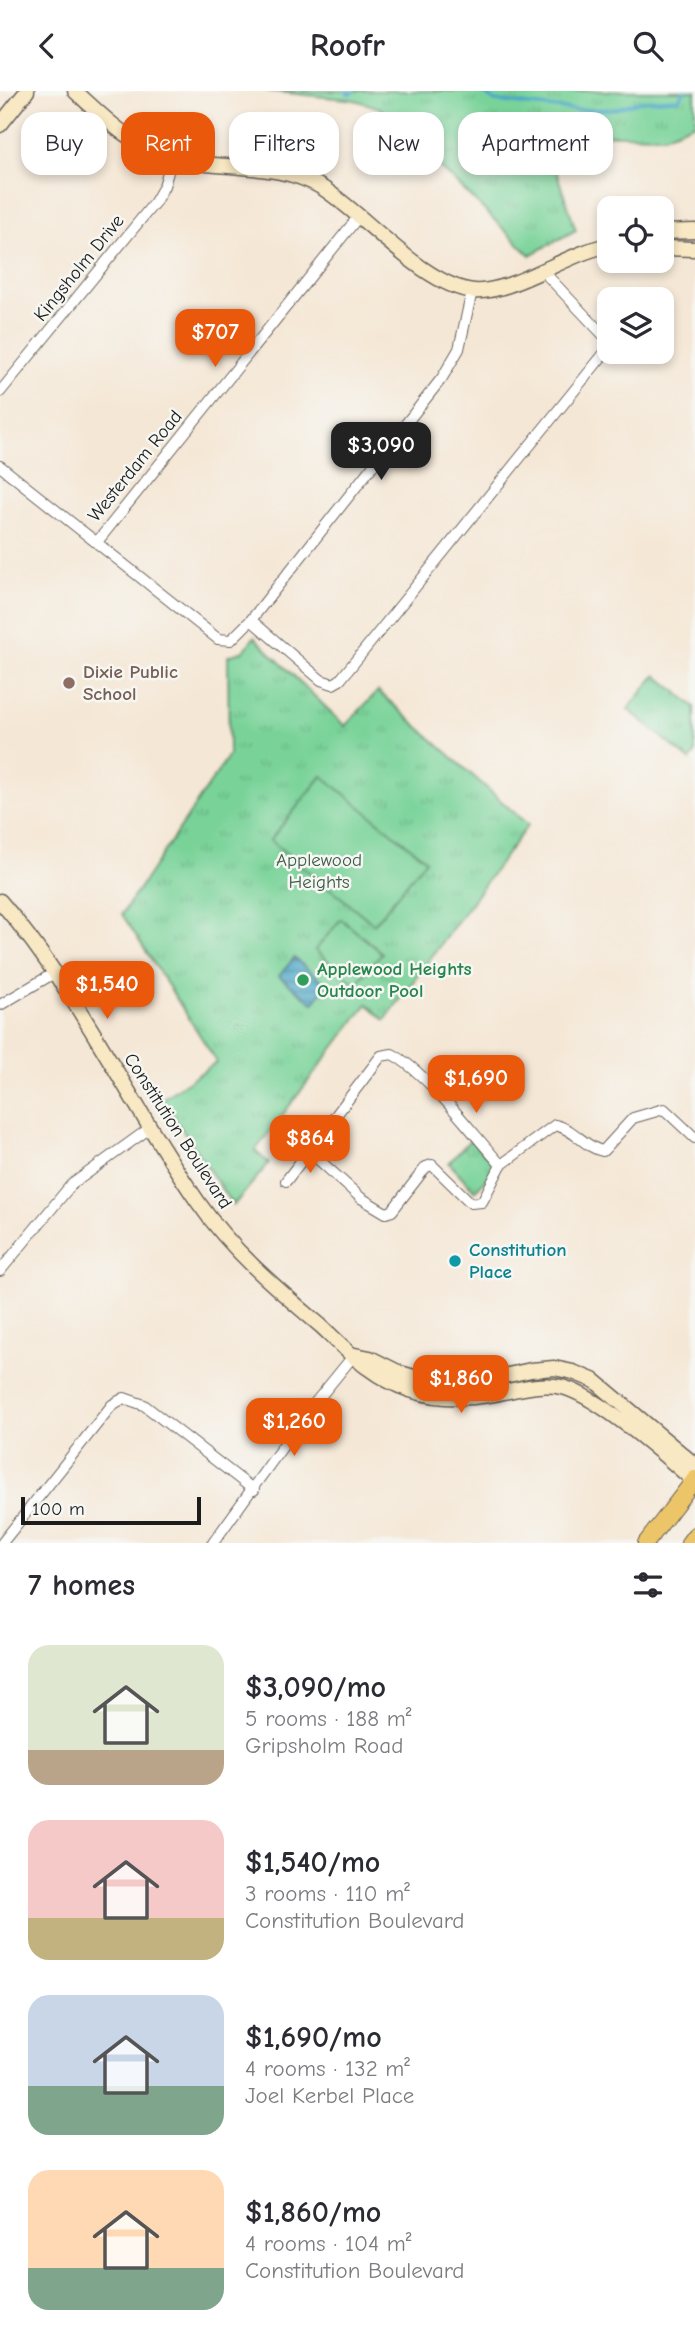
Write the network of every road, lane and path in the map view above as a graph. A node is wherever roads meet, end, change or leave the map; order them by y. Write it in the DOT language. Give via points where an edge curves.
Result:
graph roads {
  1 [pos="27,91"];
  2 [pos="75,91"];
  3 [pos="0,125"];
  4 [pos="121,130"];
  5 [pos="215,164"];
  6 [pos="167,175"];
  7 [pos="359,216"];
  8 [pos="695,231"];
  9 [pos="674,232"];
  10 [pos="597,247"];
  11 [pos="674,248"];
  12 [pos="695,249"];
  13 [pos="541,269"];
  14 [pos="472,291"];
  15 [pos="597,329"];
  16 [pos="597,362"];
  17 [pos="0,392"];
  18 [pos="0,465"];
  19 [pos="97,542"];
  20 [pos="251,620"];
  21 [pos="0,901"];
  22 [pos="56,972"];
  23 [pos="0,1005"];
  24 [pos="150,1128"];
  25 [pos="695,1138"];
  26 [pos="309,1151"];
  27 [pos="501,1165"];
  28 [pos="286,1181"];
  29 [pos="0,1271"];
  30 [pos="354,1355"];
  31 [pos="695,1477"];
  32 [pos="254,1490"];
  33 [pos="695,1535"];
  34 [pos="2,1543"];
  35 [pos="213,1543"];
  36 [pos="646,1543"];
  37 [pos="689,1543"];
  1 -- 3 [label="street"];
  2 -- 4 [label="street"];
  5 -- 7 [label="street" via="295,176 321,187"];
  6 -- 17 [label="street, Kingsholm Drive" via="155,202"];
  7 -- 14 [label="street" via="428,271"];
  7 -- 19 [label="street, Westerdam Road"];
  8 -- 9 [label="street"];
  10 -- 13 [label="street"];
  11 -- 12 [label="street"];
  13 -- 14 [label="street" via="490,291"];
  13 -- 15 [label="street"];
  14 -- 20 [label="street" via="459,349 442,378"];
  16 -- 20 [label="street" via="340,680 333,684 321,680"];
  18 -- 19 [label="street"];
  19 -- 20 [label="street" via="218,639 231,640"];
  21 -- 22 [label="street, Constitution Boulevard"];
  22 -- 23 [label="street"];
  22 -- 24 [label="street, Constitution Boulevard"];
  24 -- 29 [label="street" via="71,1185"];
  24 -- 30 [label="street, Constitution Boulevard" via="200,1205 240,1255"];
  25 -- 27 [label="street" via="664,1109 633,1118 603,1151 555,1125"];
  26 -- 27 [label="street" via="361,1198 386,1213 426,1167 439,1169 476,1204 482,1202"];
  26 -- 27 [label="street" via="381,1056 391,1054 429,1085"];
  26 -- 28 [label="street"];
  30 -- 31 [label="street, Constitution Boulevard" via="400,1387 440,1398 545,1385 579,1393"];
  30 -- 32 [label="street"];
  31 -- 36 [label="main road"];
  32 -- 34 [label="street" via="144,1405 124,1398 112,1405"];
  32 -- 35 [label="street"];
  33 -- 37 [label="main road"];
}
